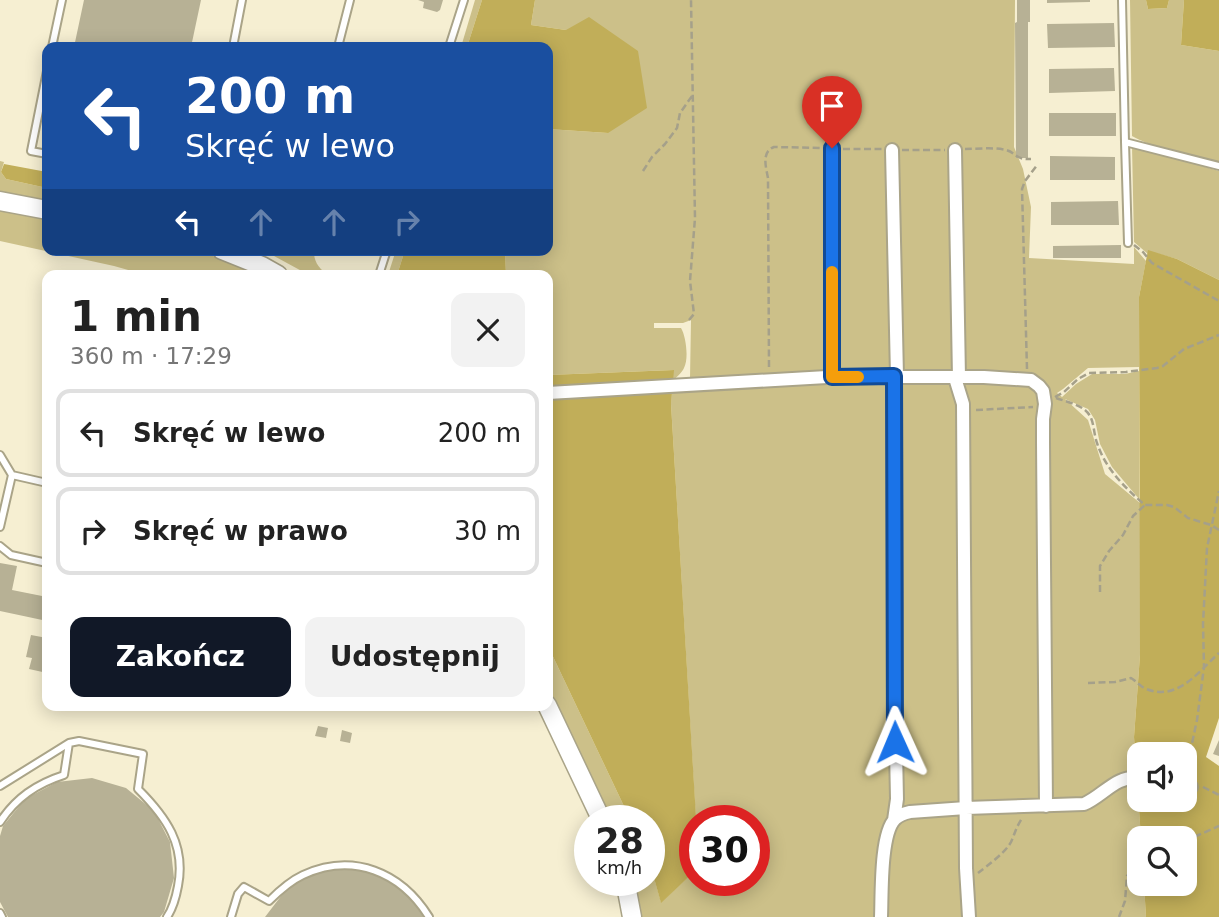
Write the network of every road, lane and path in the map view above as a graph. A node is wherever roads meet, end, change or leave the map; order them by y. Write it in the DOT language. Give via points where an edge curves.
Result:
graph roads {
  1 [pos="62,0"];
  2 [pos="242,0"];
  3 [pos="350,0"];
  4 [pos="464,0"];
  5 [pos="691,0"];
  6 [pos="1122,0"];
  7 [pos="53,42"];
  8 [pos="234,42"];
  9 [pos="339,42"];
  10 [pos="451,42"];
  11 [pos="693,94"];
  12 [pos="42,96"];
  13 [pos="1125,142"];
  14 [pos="832,148"];
  15 [pos="955,149"];
  16 [pos="892,150"];
  17 [pos="42,153"];
  18 [pos="1038,164"];
  19 [pos="1219,166"];
  20 [pos="643,171"];
  21 [pos="0,201"];
  22 [pos="42,209"];
  23 [pos="1128,243"];
  24 [pos="237,256"];
  25 [pos="269,270"];
  26 [pos="1219,301"];
  27 [pos="689,320"];
  28 [pos="1219,335"];
  29 [pos="896,376"];
  30 [pos="832,377"];
  31 [pos="957,378"];
  32 [pos="1026,380"];
  33 [pos="553,393"];
  34 [pos="1053,400"];
  35 [pos="976,410"];
  36 [pos="0,455"];
  37 [pos="12,475"];
  38 [pos="42,482"];
  39 [pos="1219,491"];
  40 [pos="1145,505"];
  41 [pos="1211,526"];
  42 [pos="0,527"];
  43 [pos="1219,530"];
  44 [pos="0,546"];
  45 [pos="42,562"];
  46 [pos="1100,592"];
  47 [pos="1219,653"];
  48 [pos="1204,667"];
  49 [pos="1088,682"];
  50 [pos="550,711"];
  51 [pos="1192,742"];
  52 [pos="69,743"];
  53 [pos="1127,778"];
  54 [pos="0,786"];
  55 [pos="1197,787"];
  56 [pos="1219,794"];
  57 [pos="594,805"];
  58 [pos="1043,806"];
  59 [pos="966,808"];
  60 [pos="894,820"];
  61 [pos="0,822"];
  62 [pos="1219,826"];
  63 [pos="1197,836"];
  64 [pos="1127,876"];
  65 [pos="967,877"];
  66 [pos="628,896"];
  67 [pos="167,917"];
  68 [pos="231,917"];
  69 [pos="429,917"];
  70 [pos="632,917"];
  71 [pos="881,917"];
  72 [pos="968,917"];
  73 [pos="1119,917"];
  1 -- 7 [label="lane"];
  2 -- 8 [label="lane"];
  3 -- 9 [label="lane"];
  4 -- 10 [label="lane"];
  5 -- 11 [label="path"];
  6 -- 13 [label="lane"];
  11 -- 20 [label="path" via="680,113 677,128"];
  11 -- 27 [label="path" via="695,218 690,281 694,314"];
  12 -- 17 [label="lane" via="31,151"];
  13 -- 19 [label="lane"];
  13 -- 23 [label="lane"];
  14 -- 30 [label="street"];
  15 -- 31 [label="street"];
  16 -- 29 [label="street"];
  18 -- 32 [label="path" via="1023,189"];
  21 -- 22 [label="street"];
  23 -- 26 [label="path" via="1152,263"];
  24 -- 25 [label="street"];
  28 -- 34 [label="path" via="1184,349 1157,368 1089,373"];
  29 -- 30 [label="street"];
  29 -- 31 [label="street"];
  29 -- 60 [label="street"];
  30 -- 33 [label="street"];
  31 -- 32 [label="street"];
  31 -- 59 [label="street" via="963,404"];
  32 -- 34 [label="street"];
  34 -- 35 [label="path" via="1034,407"];
  34 -- 40 [label="path" via="1072,403 1089,414 1109,467"];
  34 -- 58 [label="street" via="1043,419"];
  36 -- 37 [label="lane"];
  37 -- 38 [label="lane"];
  37 -- 42 [label="lane"];
  39 -- 41 [label="path"];
  40 -- 41 [label="path" via="1174,507"];
  40 -- 46 [label="path" via="1100,566"];
  41 -- 43 [label="path"];
  41 -- 48 [label="path"];
  44 -- 45 [label="lane" via="11,555"];
  47 -- 48 [label="path"];
  48 -- 49 [label="path" via="1172,691 1149,689 1131,678"];
  48 -- 51 [label="path"];
  50 -- 57 [label="street"];
  52 -- 54 [label="lane"];
  52 -- 61 [label="lane" via="64,775 22,796"];
  52 -- 67 [label="lane" via="144,754 138,789 167,824 180,860 176,896"];
  53 -- 58 [label="street" via="1084,804"];
  55 -- 56 [label="path"];
  58 -- 59 [label="street"];
  58 -- 65 [label="path" via="1021,820 1006,850"];
  59 -- 60 [label="street" via="910,812"];
  59 -- 65 [label="street"];
  60 -- 71 [label="street" via="883,860"];
  62 -- 63 [label="path"];
  64 -- 73 [label="path"];
  65 -- 72 [label="street"];
  66 -- 70 [label="street"];
  68 -- 69 [label="lane" via="237,894 244,887 269,901 301,875 338,865 390,877 418,900"];
}
